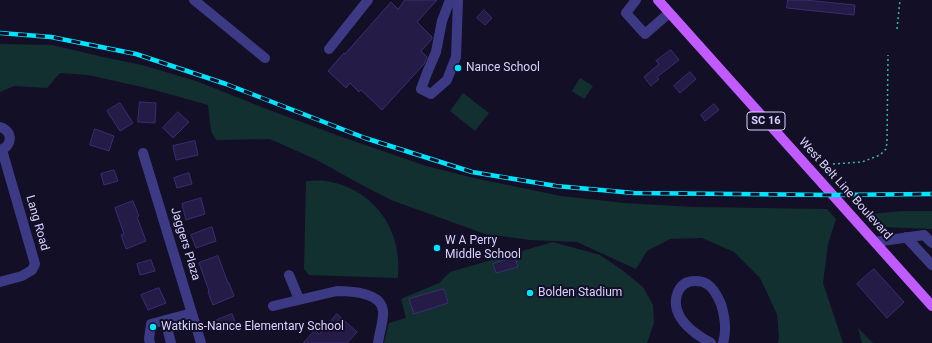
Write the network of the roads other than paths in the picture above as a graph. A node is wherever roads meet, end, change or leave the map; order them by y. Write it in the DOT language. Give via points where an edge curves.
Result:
graph roads {
  1 [pos="194,0"];
  2 [pos="450,0"];
  3 [pos="458,0"];
  4 [pos="636,0"];
  5 [pos="658,0"];
  6 [pos="363,2"];
  7 [pos="669,13"];
  8 [pos="330,48"];
  9 [pos="264,58"];
  10 [pos="0,127"];
  11 [pos="1,150"];
  12 [pos="143,153"];
  13 [pos="928,234"];
  14 [pos="906,237"];
  15 [pos="875,242"];
  16 [pos="932,243"];
  17 [pos="932,265"];
  18 [pos="289,275"];
  19 [pos="0,282"];
  20 [pos="299,299"];
  21 [pos="932,305"];
  22 [pos="273,306"];
  23 [pos="192,313"];
  24 [pos="165,320"];
  25 [pos="150,343"];
  26 [pos="171,343"];
  27 [pos="201,343"];
  28 [pos="378,343"];
  29 [pos="711,343"];
  30 [pos="723,343"];
  1 -- 9 [label="street"];
  2 -- 3 [label="street" via="442,20 436,52 421,89 431,94 447,80 456,57"];
  4 -- 7 [label="street" via="626,13 645,34"];
  5 -- 7 [label="main road, West Belt Line Boulevard / SC 16"];
  6 -- 8 [label="street"];
  7 -- 15 [label="main road, West Belt Line Boulevard / SC 16"];
  10 -- 11 [label="street, Lang Road" via="8,132 10,138 8,145"];
  11 -- 19 [label="street, Lang Road" via="35,264 32,270 22,276"];
  12 -- 23 [label="street, Jaggers Plaza"];
  13 -- 14 [label="street"];
  13 -- 16 [label="street"];
  14 -- 15 [label="street"];
  14 -- 17 [label="street"];
  15 -- 21 [label="main road, West Belt Line Boulevard / SC 16"];
  18 -- 20 [label="street"];
  20 -- 22 [label="street"];
  20 -- 28 [label="street" via="337,291 356,292 372,297 378,301 383,311"];
  23 -- 24 [label="street"];
  23 -- 27 [label="street, Jaggers Plaza"];
  24 -- 25 [label="street" via="151,324"];
  24 -- 26 [label="street"];
  29 -- 30 [label="street" via="690,328 677,311 676,298 686,283 702,282 715,292 724,318"];
}
